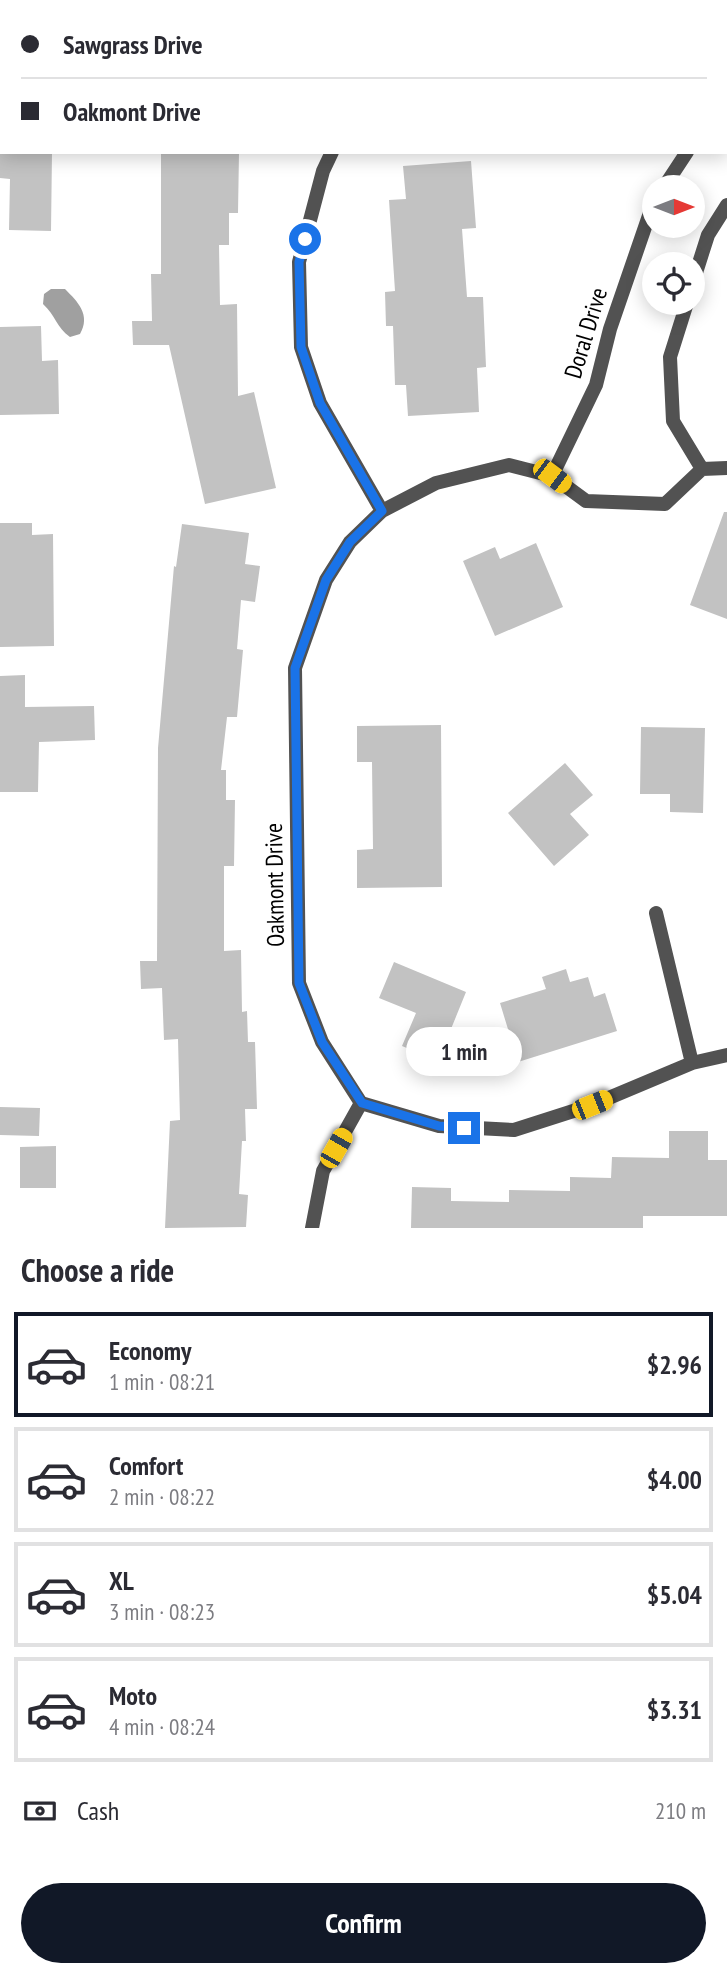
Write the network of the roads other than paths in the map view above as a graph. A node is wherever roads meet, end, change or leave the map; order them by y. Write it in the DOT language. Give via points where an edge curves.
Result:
graph roads {
  1 [pos="331,154"];
  2 [pos="686,154"];
  3 [pos="672,175"];
  4 [pos="727,205"];
  5 [pos="642,236"];
  6 [pos="703,252"];
  7 [pos="683,315"];
  8 [pos="727,468"];
  9 [pos="702,469"];
  10 [pos="552,476"];
  11 [pos="382,511"];
  12 [pos="656,913"];
  13 [pos="727,1055"];
  14 [pos="692,1063"];
  15 [pos="362,1103"];
  16 [pos="312,1228"];
  1 -- 11 [label="street" via="299,262 301,347 320,403"];
  2 -- 3 [label="street"];
  4 -- 6 [label="street"];
  5 -- 10 [label="street, Doral Drive" via="596,385"];
  7 -- 9 [label="street" via="670,357 673,421"];
  8 -- 9 [label="street"];
  9 -- 10 [label="street" via="664,504 586,501"];
  10 -- 11 [label="street, Oakmont Drive" via="509,465 436,483"];
  11 -- 15 [label="street, Oakmont Drive" via="350,542 326,580 295,668 299,983 322,1042"];
  12 -- 14 [label="street"];
  13 -- 14 [label="street"];
  14 -- 15 [label="street" via="592,1105 514,1130 439,1126"];
  15 -- 16 [label="street" via="323,1171"];
}
